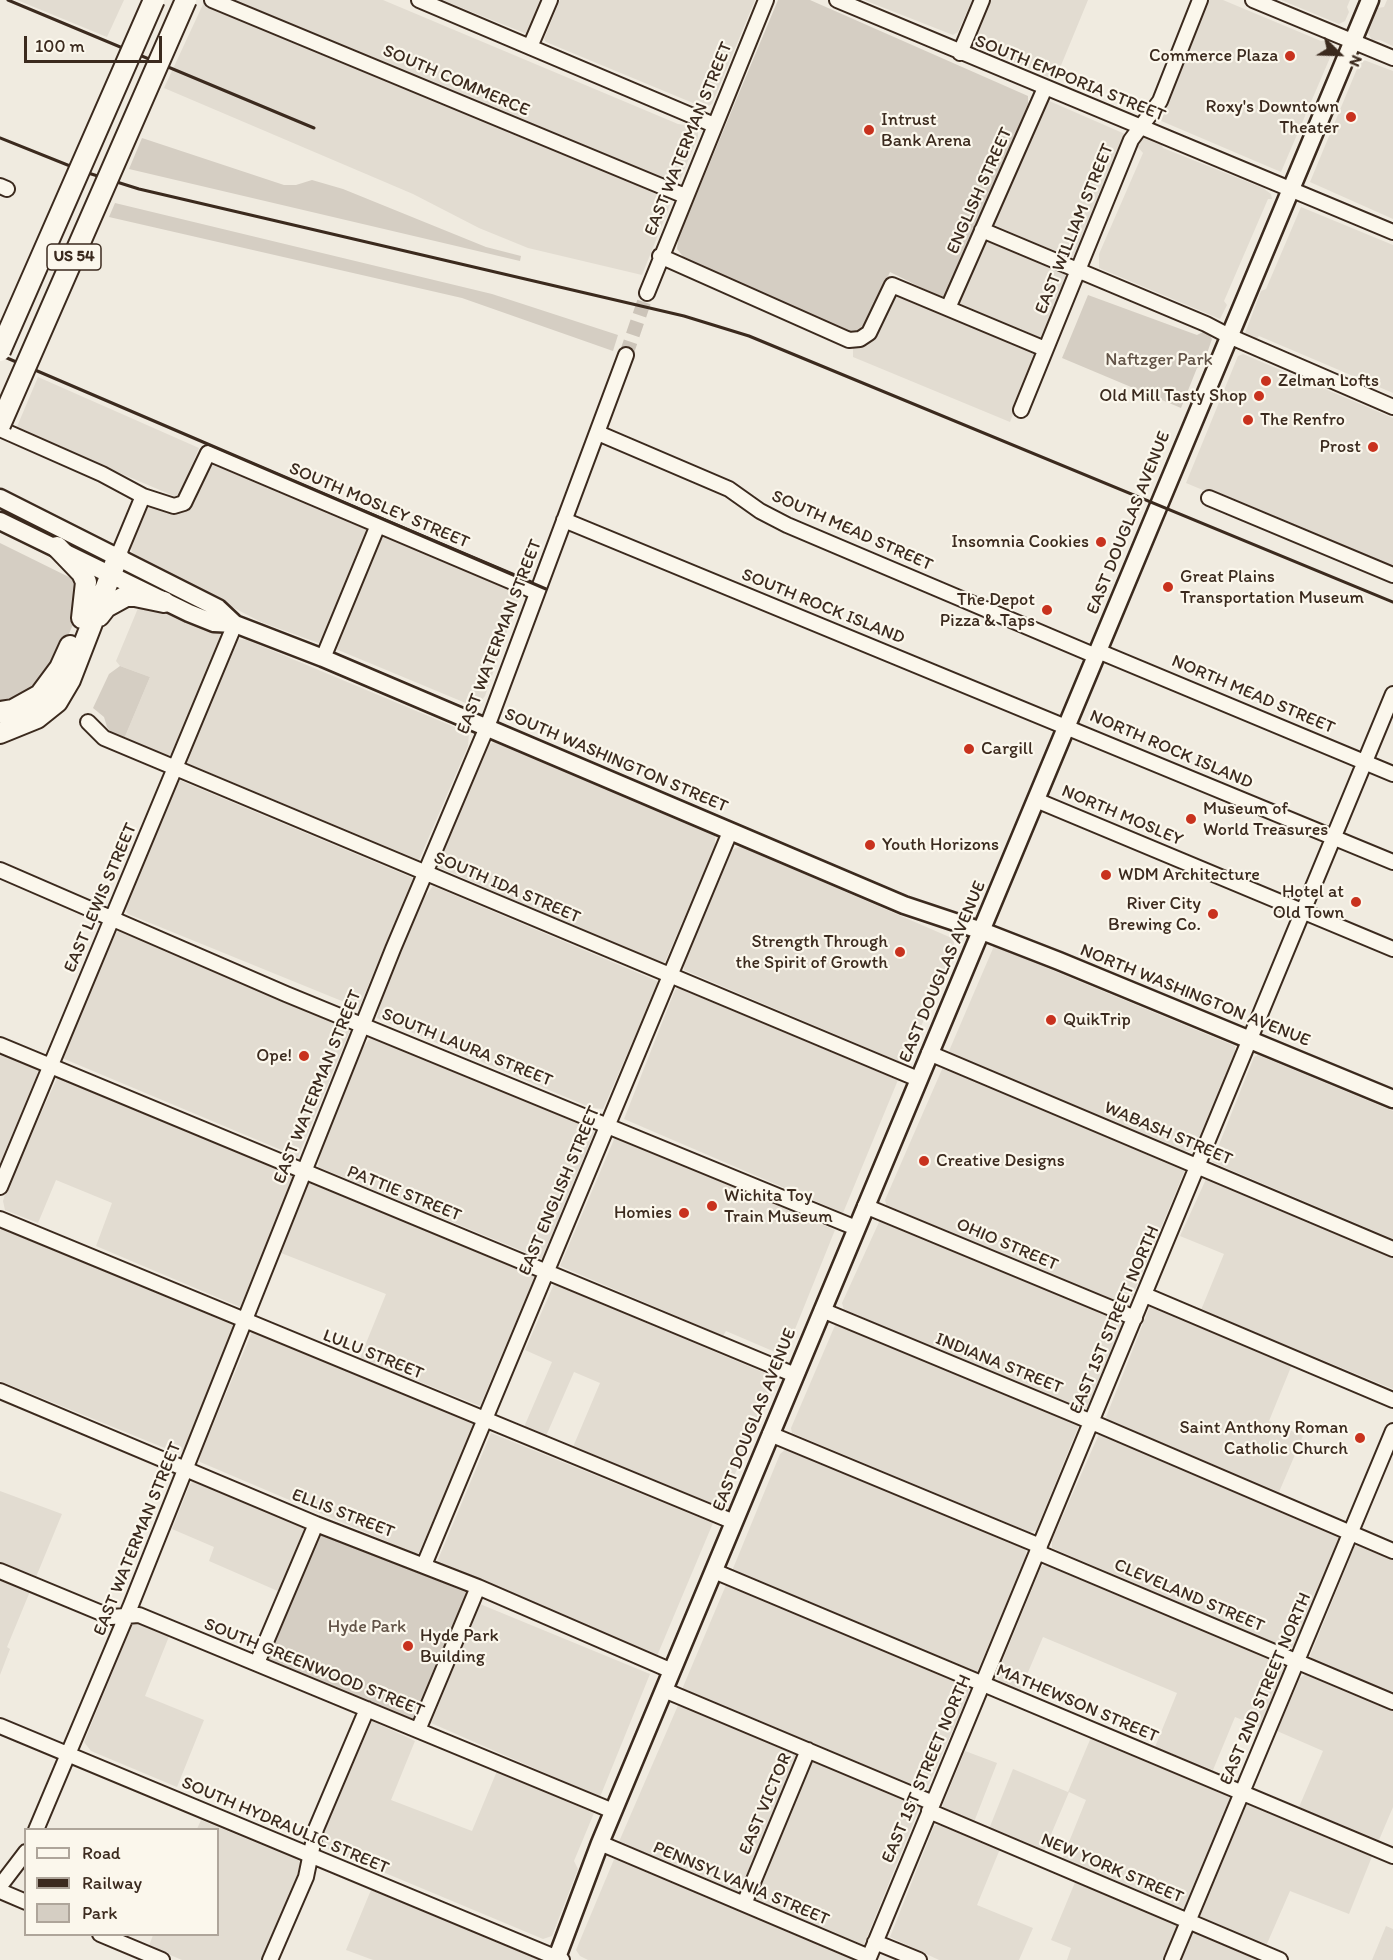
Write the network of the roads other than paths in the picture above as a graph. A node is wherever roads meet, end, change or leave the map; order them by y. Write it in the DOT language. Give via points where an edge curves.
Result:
graph roads {
  1 [pos="145,0"];
  2 [pos="154,0"];
  3 [pos="186,0"];
  4 [pos="195,0"];
  5 [pos="212,0"];
  6 [pos="419,0"];
  7 [pos="550,0"];
  8 [pos="766,0"];
  9 [pos="837,0"];
  10 [pos="982,0"];
  11 [pos="1200,0"];
  12 [pos="1253,0"];
  13 [pos="1370,0"];
  14 [pos="1353,41"];
  15 [pos="530,47"];
  16 [pos="960,53"];
  17 [pos="1393,58"];
  18 [pos="121,74"];
  19 [pos="1045,87"];
  20 [pos="148,90"];
  21 [pos="714,125"];
  22 [pos="1142,127"];
  23 [pos="1291,189"];
  24 [pos="685,196"];
  25 [pos="982,230"];
  26 [pos="1393,232"];
  27 [pos="660,256"];
  28 [pos="1078,269"];
  29 [pos="647,293"];
  30 [pos="948,308"];
  31 [pos="1229,336"];
  32 [pos="1045,349"];
  33 [pos="0,351"];
  34 [pos="626,356"];
  35 [pos="1393,407"];
  36 [pos="1021,410"];
  37 [pos="0,427"];
  38 [pos="598,433"];
  39 [pos="143,496"];
  40 [pos="0,498"];
  41 [pos="1209,498"];
  42 [pos="564,520"];
  43 [pos="0,521"];
  44 [pos="378,525"];
  45 [pos="57,547"];
  46 [pos="112,568"];
  47 [pos="1393,575"];
  48 [pos="536,592"];
  49 [pos="164,602"];
  50 [pos="82,618"];
  51 [pos="235,624"];
  52 [pos="82,651"];
  53 [pos="1097,653"];
  54 [pos="323,658"];
  55 [pos="1393,694"];
  56 [pos="0,712"];
  57 [pos="88,722"];
  58 [pos="1067,726"];
  59 [pos="487,727"];
  60 [pos="0,734"];
  61 [pos="1364,762"];
  62 [pos="175,768"];
  63 [pos="1393,774"];
  64 [pos="1036,800"];
  65 [pos="730,832"];
  66 [pos="1334,837"];
  67 [pos="1393,862"];
  68 [pos="0,870"];
  69 [pos="425,874"];
  70 [pos="1304,911"];
  71 [pos="112,918"];
  72 [pos="982,931"];
  73 [pos="1393,949"];
  74 [pos="670,975"];
  75 [pos="363,1025"];
  76 [pos="1250,1039"];
  77 [pos="0,1045"];
  78 [pos="929,1053"];
  79 [pos="50,1066"];
  80 [pos="918,1079"];
  81 [pos="1393,1099"];
  82 [pos="607,1124"];
  83 [pos="1199,1166"];
  84 [pos="304,1173"];
  85 [pos="0,1187"];
  86 [pos="865,1206"];
  87 [pos="0,1219"];
  88 [pos="856,1228"];
  89 [pos="1393,1249"];
  90 [pos="546,1271"];
  91 [pos="1145,1295"];
  92 [pos="822,1310"];
  93 [pos="1135,1318"];
  94 [pos="244,1321"];
  95 [pos="795,1376"];
  96 [pos="0,1391"];
  97 [pos="1393,1400"];
  98 [pos="485,1419"];
  99 [pos="1092,1422"];
  100 [pos="1393,1431"];
  101 [pos="770,1434"];
  102 [pos="186,1469"];
  103 [pos="734,1522"];
  104 [pos="316,1524"];
  105 [pos="1351,1534"];
  106 [pos="1038,1549"];
  107 [pos="1393,1551"];
  108 [pos="424,1565"];
  109 [pos="0,1571"];
  110 [pos="714,1571"];
  111 [pos="478,1587"];
  112 [pos="126,1616"];
  113 [pos="1297,1660"];
  114 [pos="257,1664"];
  115 [pos="672,1671"];
  116 [pos="982,1684"];
  117 [pos="664,1690"];
  118 [pos="1393,1702"];
  119 [pos="367,1709"];
  120 [pos="0,1726"];
  121 [pos="418,1730"];
  122 [pos="808,1750"];
  123 [pos="68,1755"];
  124 [pos="1241,1793"];
  125 [pos="931,1807"];
  126 [pos="613,1812"];
  127 [pos="37,1828"];
  128 [pos="600,1843"];
  129 [pos="24,1855"];
  130 [pos="310,1856"];
  131 [pos="1393,1856"];
  132 [pos="0,1886"];
  133 [pos="0,1891"];
  134 [pos="24,1901"];
  135 [pos="744,1904"];
  136 [pos="1188,1920"];
  137 [pos="102,1936"];
  138 [pos="875,1942"];
  139 [pos="558,1959"];
  140 [pos="868,1959"];
  141 [pos="162,1960"];
  142 [pos="270,1960"];
  143 [pos="919,1960"];
  144 [pos="1172,1960"];
  145 [pos="1280,1960"];
  1 -- 18 [label="highway, bridge"];
  2 -- 18 [label="highway, US 54, bridge"];
  3 -- 20 [label="highway, US 54, bridge"];
  4 -- 20 [label="highway, bridge"];
  5 -- 24 [label="street, SOUTH COMMERCE"];
  6 -- 15 [label="street"];
  7 -- 15 [label="street"];
  8 -- 21 [label="street, EAST WATERMAN STREET"];
  9 -- 16 [label="street, SOUTH EMPORIA STREET"];
  10 -- 16 [label="street"];
  11 -- 22 [label="street, EAST WILLIAM STREET" via="1160,101"];
  12 -- 14 [label="street"];
  13 -- 14 [label="main road, EAST DOUGLAS AVENUE"];
  14 -- 17 [label="street"];
  14 -- 23 [label="main road, EAST DOUGLAS AVENUE"];
  15 -- 21 [label="street"];
  16 -- 19 [label="street, SOUTH EMPORIA STREET"];
  18 -- 33 [label="highway, US 54, bridge"];
  19 -- 22 [label="street, SOUTH EMPORIA STREET"];
  19 -- 25 [label="street, ENGLISH STREET"];
  20 -- 37 [label="highway, US 54, bridge"];
  21 -- 24 [label="street, EAST WATERMAN STREET"];
  22 -- 23 [label="street, SOUTH EMPORIA STREET"];
  22 -- 28 [label="street, EAST WILLIAM STREET" via="1131,140"];
  23 -- 26 [label="street, SOUTH EMPORIA STREET"];
  23 -- 31 [label="main road, EAST DOUGLAS AVENUE"];
  24 -- 27 [label="street, EAST WATERMAN STREET"];
  25 -- 28 [label="street"];
  25 -- 30 [label="street, ENGLISH STREET"];
  27 -- 29 [label="street, EAST WATERMAN STREET"];
  27 -- 30 [label="street" via="849,340 869,333 892,285"];
  28 -- 31 [label="street"];
  28 -- 32 [label="street, EAST WILLIAM STREET"];
  30 -- 32 [label="street"];
  31 -- 35 [label="street"];
  31 -- 53 [label="main road, EAST DOUGLAS AVENUE"];
  32 -- 36 [label="street, EAST WILLIAM STREET"];
  34 -- 38 [label="street, EAST WATERMAN STREET"];
  37 -- 39 [label="street"];
  38 -- 42 [label="street, EAST WATERMAN STREET"];
  38 -- 53 [label="street, SOUTH MEAD STREET" via="729,489 787,525"];
  39 -- 44 [label="street, SOUTH MOSLEY STREET" via="174,506 184,503 208,453"];
  39 -- 46 [label="street"];
  40 -- 46 [label="main road, SOUTH WASHINGTON STREET"];
  41 -- 47 [label="street"];
  42 -- 48 [label="street, EAST WATERMAN STREET"];
  42 -- 58 [label="street, SOUTH ROCK ISLAND"];
  43 -- 45 [label="main road, SOUTH WASHINGTON STREET"];
  44 -- 48 [label="street, SOUTH MOSLEY STREET"];
  44 -- 54 [label="street"];
  45 -- 46 [label="main road, SOUTH WASHINGTON STREET"];
  45 -- 50 [label="highway" via="86,582"];
  46 -- 49 [label="main road, SOUTH WASHINGTON STREET"];
  46 -- 50 [label="highway" via="95,590"];
  46 -- 51 [label="main road, SOUTH WASHINGTON STREET" via="218,608"];
  46 -- 52 [label="highway"];
  48 -- 59 [label="street, EAST WATERMAN STREET"];
  49 -- 51 [label="main road, SOUTH WASHINGTON STREET" via="214,623"];
  49 -- 52 [label="highway" via="135,596 118,599 100,614"];
  50 -- 56 [label="highway" via="50,684 27,704"];
  51 -- 54 [label="main road, SOUTH WASHINGTON STREET"];
  51 -- 62 [label="street, EAST LEWIS STREET"];
  52 -- 60 [label="highway" via="57,702 37,718"];
  53 -- 58 [label="main road, EAST DOUGLAS AVENUE"];
  53 -- 61 [label="street, NORTH MEAD STREET"];
  54 -- 59 [label="main road, SOUTH WASHINGTON STREET"];
  55 -- 61 [label="street, EAST 1ST STREET NORTH"];
  57 -- 62 [label="street, SOUTH IDA STREET" via="104,738"];
  58 -- 64 [label="main road, EAST DOUGLAS AVENUE"];
  58 -- 66 [label="street, NORTH ROCK ISLAND"];
  59 -- 65 [label="main road, SOUTH WASHINGTON STREET"];
  59 -- 69 [label="street, EAST WATERMAN STREET"];
  61 -- 63 [label="street, NORTH MEAD STREET"];
  61 -- 66 [label="street, EAST 1ST STREET NORTH"];
  62 -- 69 [label="street, SOUTH IDA STREET"];
  62 -- 71 [label="street, EAST LEWIS STREET"];
  64 -- 70 [label="street, NORTH MOSLEY"];
  64 -- 72 [label="main road, EAST DOUGLAS AVENUE"];
  65 -- 72 [label="main road, SOUTH WASHINGTON STREET" via="904,905"];
  65 -- 74 [label="street, EAST ENGLISH STREET"];
  66 -- 67 [label="street, NORTH ROCK ISLAND"];
  66 -- 70 [label="street, EAST 1ST STREET NORTH"];
  68 -- 71 [label="street, SOUTH LAURA STREET"];
  69 -- 74 [label="street, SOUTH IDA STREET"];
  69 -- 75 [label="street, EAST WATERMAN STREET"];
  70 -- 73 [label="street, NORTH MOSLEY"];
  70 -- 76 [label="street, EAST 1ST STREET NORTH"];
  71 -- 75 [label="street, SOUTH LAURA STREET"];
  71 -- 79 [label="street, EAST LEWIS STREET"];
  72 -- 76 [label="main road, NORTH WASHINGTON AVENUE"];
  72 -- 78 [label="main road, EAST DOUGLAS AVENUE"];
  74 -- 80 [label="street, SOUTH IDA STREET"];
  74 -- 82 [label="street, EAST ENGLISH STREET"];
  75 -- 82 [label="street, SOUTH LAURA STREET"];
  75 -- 84 [label="street, EAST WATERMAN STREET"];
  76 -- 81 [label="main road, NORTH WASHINGTON AVENUE"];
  76 -- 83 [label="street, EAST 1ST STREET NORTH"];
  77 -- 79 [label="street, PATTIE STREET"];
  78 -- 80 [label="main road, EAST DOUGLAS AVENUE"];
  78 -- 83 [label="street, WABASH STREET"];
  79 -- 84 [label="street, PATTIE STREET"];
  79 -- 85 [label="street, EAST LEWIS STREET"];
  80 -- 86 [label="main road, EAST DOUGLAS AVENUE"];
  82 -- 88 [label="street, SOUTH LAURA STREET"];
  82 -- 90 [label="street, EAST ENGLISH STREET"];
  83 -- 89 [label="street, WABASH STREET"];
  83 -- 91 [label="street, EAST 1ST STREET NORTH"];
  84 -- 90 [label="street, PATTIE STREET"];
  84 -- 94 [label="street, EAST WATERMAN STREET"];
  86 -- 88 [label="main road, EAST DOUGLAS AVENUE"];
  86 -- 93 [label="street, OHIO STREET"];
  87 -- 94 [label="street, LULU STREET"];
  88 -- 92 [label="main road, EAST DOUGLAS AVENUE"];
  90 -- 95 [label="street, PATTIE STREET"];
  90 -- 98 [label="street, EAST ENGLISH STREET"];
  91 -- 93 [label="street, EAST 1ST STREET NORTH"];
  91 -- 97 [label="street"];
  92 -- 95 [label="main road, EAST DOUGLAS AVENUE"];
  92 -- 99 [label="street, INDIANA STREET"];
  93 -- 99 [label="street, EAST 1ST STREET NORTH"];
  94 -- 98 [label="street, LULU STREET"];
  94 -- 102 [label="street, EAST WATERMAN STREET"];
  95 -- 101 [label="main road, EAST DOUGLAS AVENUE"];
  96 -- 102 [label="street, ELLIS STREET"];
  98 -- 103 [label="street, LULU STREET"];
  98 -- 108 [label="street, EAST ENGLISH STREET"];
  99 -- 105 [label="street, INDIANA STREET"];
  99 -- 106 [label="street, EAST 1ST STREET NORTH"];
  100 -- 105 [label="street, EAST 2ND STREET NORTH"];
  101 -- 103 [label="main road, EAST DOUGLAS AVENUE"];
  101 -- 106 [label="street, CLEVELAND STREET"];
  102 -- 104 [label="street, ELLIS STREET"];
  102 -- 112 [label="street, EAST WATERMAN STREET"];
  103 -- 110 [label="main road, EAST DOUGLAS AVENUE"];
  104 -- 108 [label="street, ELLIS STREET"];
  104 -- 114 [label="street"];
  105 -- 107 [label="street, INDIANA STREET"];
  105 -- 113 [label="street, EAST 2ND STREET NORTH"];
  106 -- 113 [label="street, CLEVELAND STREET"];
  106 -- 116 [label="street, EAST 1ST STREET NORTH"];
  108 -- 111 [label="street, ELLIS STREET"];
  109 -- 112 [label="street, SOUTH GREENWOOD STREET" via="111,1617"];
  110 -- 115 [label="main road, EAST DOUGLAS AVENUE"];
  110 -- 116 [label="street, MATHEWSON STREET"];
  111 -- 115 [label="street, ELLIS STREET"];
  111 -- 121 [label="street"];
  112 -- 114 [label="street, SOUTH GREENWOOD STREET" via="139,1615"];
  112 -- 123 [label="street, EAST WATERMAN STREET"];
  113 -- 118 [label="street, CLEVELAND STREET"];
  113 -- 124 [label="street, EAST 2ND STREET NORTH"];
  114 -- 119 [label="street, SOUTH GREENWOOD STREET"];
  115 -- 117 [label="main road, EAST DOUGLAS AVENUE"];
  116 -- 124 [label="street, MATHEWSON STREET"];
  116 -- 125 [label="street, EAST 1ST STREET NORTH"];
  117 -- 122 [label="street, NEW YORK STREET"];
  117 -- 126 [label="main road, EAST DOUGLAS AVENUE"];
  119 -- 121 [label="street, SOUTH GREENWOOD STREET"];
  119 -- 130 [label="street" via="316,1828"];
  120 -- 123 [label="street, SOUTH HYDRAULIC STREET"];
  121 -- 126 [label="street, SOUTH GREENWOOD STREET"];
  122 -- 125 [label="street, NEW YORK STREET"];
  122 -- 135 [label="street, EAST VICTOR"];
  123 -- 127 [label="street, EAST WATERMAN STREET"];
  123 -- 130 [label="street, SOUTH HYDRAULIC STREET"];
  124 -- 131 [label="street, MATHEWSON STREET"];
  124 -- 136 [label="street, EAST 2ND STREET NORTH"];
  125 -- 136 [label="street, NEW YORK STREET"];
  125 -- 138 [label="street, EAST 1ST STREET NORTH"];
  126 -- 128 [label="main road, EAST DOUGLAS AVENUE"];
  128 -- 135 [label="street, PENNSYLVANIA STREET"];
  128 -- 139 [label="main road, EAST DOUGLAS AVENUE"];
  129 -- 132 [label="street"];
  130 -- 139 [label="street, SOUTH HYDRAULIC STREET"];
  130 -- 142 [label="street" via="306,1877"];
  133 -- 134 [label="street"];
  135 -- 140 [label="street, PENNSYLVANIA STREET"];
  136 -- 144 [label="street, EAST 2ND STREET NORTH"];
  136 -- 145 [label="street, NEW YORK STREET"];
  137 -- 141 [label="street"];
  138 -- 140 [label="street, EAST 1ST STREET NORTH"];
  138 -- 143 [label="street"];
}
